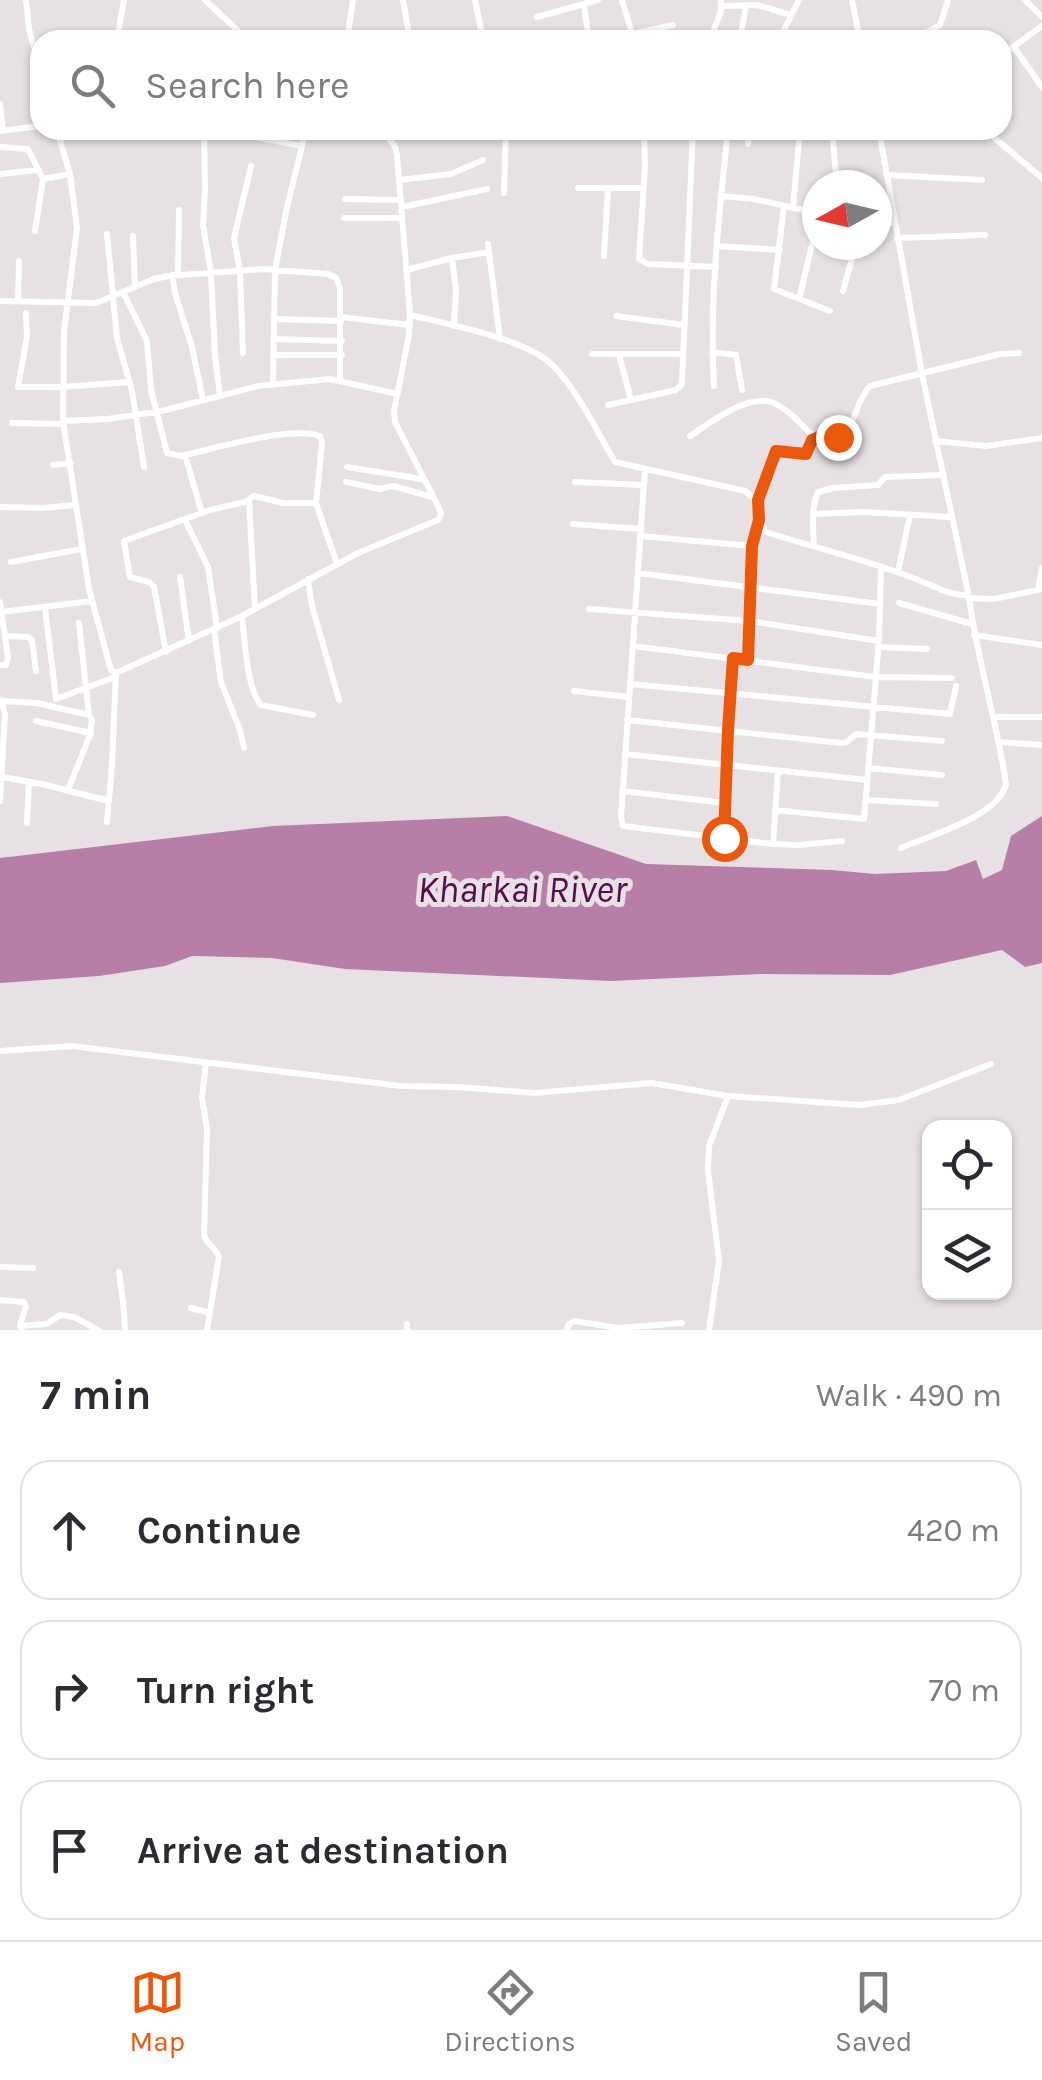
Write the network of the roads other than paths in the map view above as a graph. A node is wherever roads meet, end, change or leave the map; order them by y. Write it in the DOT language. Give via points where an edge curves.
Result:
graph roads {
  1 [pos="26,0"];
  2 [pos="124,0"];
  3 [pos="206,0"];
  4 [pos="352,0"];
  5 [pos="403,0"];
  6 [pos="475,0"];
  7 [pos="598,0"];
  8 [pos="622,0"];
  9 [pos="799,0"];
  10 [pos="852,0"];
  11 [pos="948,0"];
  12 [pos="1025,0"];
  13 [pos="722,3"];
  14 [pos="566,4"];
  15 [pos="584,4"];
  16 [pos="746,5"];
  17 [pos="791,15"];
  18 [pos="1042,17"];
  19 [pos="537,18"];
  20 [pos="673,26"];
  21 [pos="119,30"];
  22 [pos="238,30"];
  23 [pos="349,30"];
  24 [pos="408,30"];
  25 [pos="481,30"];
  26 [pos="588,30"];
  27 [pos="631,30"];
  28 [pos="658,30"];
  29 [pos="713,30"];
  30 [pos="742,30"];
  31 [pos="784,30"];
  32 [pos="856,30"];
  33 [pos="931,30"];
  34 [pos="1041,30"];
  35 [pos="30,33"];
  36 [pos="1014,47"];
  37 [pos="1042,87"];
  38 [pos="0,104"];
  39 [pos="30,127"];
  40 [pos="2,131"];
  41 [pos="60,140"];
  42 [pos="204,140"];
  43 [pos="274,140"];
  44 [pos="304,140"];
  45 [pos="390,140"];
  46 [pos="506,140"];
  47 [pos="644,140"];
  48 [pos="693,140"];
  49 [pos="727,140"];
  50 [pos="749,140"];
  51 [pos="799,140"];
  52 [pos="833,140"];
  53 [pos="881,140"];
  54 [pos="997,140"];
  55 [pos="280,142"];
  56 [pos="748,144"];
  57 [pos="302,146"];
  58 [pos="0,147"];
  59 [pos="483,160"];
  60 [pos="250,166"];
  61 [pos="38,170"];
  62 [pos="836,170"];
  63 [pos="887,170"];
  64 [pos="0,174"];
  65 [pos="70,174"];
  66 [pos="892,175"];
  67 [pos="43,178"];
  68 [pos="1042,178"];
  69 [pos="400,180"];
  70 [pos="982,180"];
  71 [pos="488,188"];
  72 [pos="578,188"];
  73 [pos="608,188"];
  74 [pos="644,188"];
  75 [pos="504,193"];
  76 [pos="721,196"];
  77 [pos="344,199"];
  78 [pos="892,202"];
  79 [pos="401,204"];
  80 [pos="784,206"];
  81 [pos="793,208"];
  82 [pos="179,210"];
  83 [pos="802,210"];
  84 [pos="344,218"];
  85 [pos="402,218"];
  86 [pos="892,223"];
  87 [pos="895,223"];
  88 [pos="35,232"];
  89 [pos="107,234"];
  90 [pos="986,235"];
  91 [pos="133,236"];
  92 [pos="897,238"];
  93 [pos="718,246"];
  94 [pos="780,250"];
  95 [pos="604,256"];
  96 [pos="452,258"];
  97 [pos="808,260"];
  98 [pos="852,260"];
  99 [pos="18,261"];
  100 [pos="688,264"];
  101 [pos="716,267"];
  102 [pos="275,270"];
  103 [pos="406,270"];
  104 [pos="240,271"];
  105 [pos="211,272"];
  106 [pos="175,275"];
  107 [pos="135,287"];
  108 [pos="843,291"];
  109 [pos="123,292"];
  110 [pos="112,297"];
  111 [pos="799,299"];
  112 [pos="0,301"];
  113 [pos="18,301"];
  114 [pos="67,304"];
  115 [pos="830,311"];
  116 [pos="26,314"];
  117 [pos="410,316"];
  118 [pos="616,316"];
  119 [pos="274,319"];
  120 [pos="341,319"];
  121 [pos="410,325"];
  122 [pos="454,326"];
  123 [pos="684,326"];
  124 [pos="273,339"];
  125 [pos="500,339"];
  126 [pos="342,341"];
  127 [pos="712,352"];
  128 [pos="243,353"];
  129 [pos="1020,353"];
  130 [pos="273,354"];
  131 [pos="592,354"];
  132 [pos="619,354"];
  133 [pos="682,354"];
  134 [pos="342,356"];
  135 [pos="922,374"];
  136 [pos="340,380"];
  137 [pos="129,382"];
  138 [pos="272,384"];
  139 [pos="714,386"];
  140 [pos="62,387"];
  141 [pos="742,390"];
  142 [pos="398,394"];
  143 [pos="220,395"];
  144 [pos="203,400"];
  145 [pos="631,400"];
  146 [pos="608,405"];
  147 [pos="157,412"];
  148 [pos="136,415"];
  149 [pos="63,422"];
  150 [pos="12,423"];
  151 [pos="690,436"];
  152 [pos="816,438"];
  153 [pos="1042,438"];
  154 [pos="935,441"];
  155 [pos="185,455"];
  156 [pos="70,463"];
  157 [pos="53,465"];
  158 [pos="144,467"];
  159 [pos="347,467"];
  160 [pos="645,469"];
  161 [pos="942,475"];
  162 [pos="424,480"];
  163 [pos="346,482"];
  164 [pos="575,482"];
  165 [pos="644,485"];
  166 [pos="433,497"];
  167 [pos="249,500"];
  168 [pos="758,500"];
  169 [pos="316,504"];
  170 [pos="75,505"];
  171 [pos="0,508"];
  172 [pos="202,513"];
  173 [pos="814,514"];
  174 [pos="910,515"];
  175 [pos="951,517"];
  176 [pos="184,520"];
  177 [pos="759,520"];
  178 [pos="573,524"];
  179 [pos="641,532"];
  180 [pos="752,546"];
  181 [pos="814,546"];
  182 [pos="82,548"];
  183 [pos="11,562"];
  184 [pos="336,564"];
  185 [pos="882,567"];
  186 [pos="1042,568"];
  187 [pos="898,572"];
  188 [pos="638,573"];
  189 [pos="180,577"];
  190 [pos="308,578"];
  191 [pos="750,586"];
  192 [pos="1040,590"];
  193 [pos="968,596"];
  194 [pos="92,601"];
  195 [pos="0,602"];
  196 [pos="899,603"];
  197 [pos="880,604"];
  198 [pos="45,608"];
  199 [pos="589,608"];
  200 [pos="255,609"];
  201 [pos="1,612"];
  202 [pos="635,612"];
  203 [pos="242,616"];
  204 [pos="748,621"];
  205 [pos="79,622"];
  206 [pos="972,624"];
  207 [pos="216,628"];
  208 [pos="974,634"];
  209 [pos="4,636"];
  210 [pos="189,641"];
  211 [pos="878,644"];
  212 [pos="632,646"];
  213 [pos="1042,646"];
  214 [pos="927,650"];
  215 [pos="166,652"];
  216 [pos="733,658"];
  217 [pos="748,660"];
  218 [pos="0,665"];
  219 [pos="36,670"];
  220 [pos="115,675"];
  221 [pos="876,677"];
  222 [pos="952,678"];
  223 [pos="630,684"];
  224 [pos="956,686"];
  225 [pos="86,687"];
  226 [pos="574,691"];
  227 [pos="730,694"];
  228 [pos="629,697"];
  229 [pos="56,698"];
  230 [pos="1,700"];
  231 [pos="339,700"];
  232 [pos="50,706"];
  233 [pos="873,708"];
  234 [pos="89,715"];
  235 [pos="313,715"];
  236 [pos="1042,716"];
  237 [pos="994,717"];
  238 [pos="627,720"];
  239 [pos="36,721"];
  240 [pos="728,730"];
  241 [pos="90,733"];
  242 [pos="870,736"];
  243 [pos="942,741"];
  244 [pos="999,742"];
  245 [pos="1042,745"];
  246 [pos="244,748"];
  247 [pos="625,754"];
  248 [pos="726,766"];
  249 [pos="868,768"];
  250 [pos="778,771"];
  251 [pos="942,775"];
  252 [pos="2,777"];
  253 [pos="867,780"];
  254 [pos="29,782"];
  255 [pos="68,790"];
  256 [pos="622,790"];
  257 [pos="866,800"];
  258 [pos="109,801"];
  259 [pos="0,802"];
  260 [pos="725,802"];
  261 [pos="936,804"];
  262 [pos="776,810"];
  263 [pos="108,822"];
  264 [pos="27,823"];
  265 [pos="724,838"];
  266 [pos="842,840"];
  267 [pos="774,844"];
  268 [pos="901,848"];
  269 [pos="0,1051"];
  270 [pos="206,1062"];
  271 [pos="991,1064"];
  272 [pos="728,1096"];
  273 [pos="0,1268"];
  274 [pos="33,1268"];
  275 [pos="119,1272"];
  276 [pos="0,1300"];
  277 [pos="190,1308"];
  278 [pos="210,1313"];
  279 [pos="54,1318"];
  280 [pos="80,1320"];
  281 [pos="682,1323"];
  282 [pos="20,1329"];
  283 [pos="613,1329"];
  284 [pos="55,1330"];
  285 [pos="79,1330"];
  286 [pos="98,1330"];
  287 [pos="125,1330"];
  288 [pos="207,1330"];
  289 [pos="567,1330"];
  290 [pos="708,1330"];
  1 -- 35 [label="street"];
  2 -- 21 [label="street"];
  3 -- 22 [label="street"];
  4 -- 23 [label="street"];
  5 -- 24 [label="street"];
  6 -- 25 [label="street"];
  7 -- 15 [label="street"];
  8 -- 27 [label="street"];
  9 -- 17 [label="street"];
  10 -- 32 [label="street"];
  11 -- 33 [label="street" via="940,25"];
  12 -- 18 [label="street"];
  13 -- 16 [label="street"];
  13 -- 29 [label="street"];
  14 -- 15 [label="street"];
  14 -- 19 [label="street"];
  15 -- 26 [label="street"];
  16 -- 17 [label="street"];
  16 -- 30 [label="street"];
  17 -- 31 [label="street"];
  20 -- 28 [label="street"];
  34 -- 36 [label="street"];
  36 -- 37 [label="street"];
  38 -- 40 [label="street"];
  39 -- 40 [label="street"];
  41 -- 65 [label="street"];
  42 -- 105 [label="street" via="203,225"];
  43 -- 55 [label="street"];
  44 -- 57 [label="street"];
  45 -- 69 [label="street"];
  46 -- 75 [label="street"];
  47 -- 74 [label="street"];
  48 -- 100 [label="street"];
  49 -- 76 [label="street"];
  50 -- 56 [label="street"];
  51 -- 81 [label="street"];
  52 -- 62 [label="street"];
  53 -- 63 [label="street"];
  54 -- 68 [label="street"];
  55 -- 57 [label="street"];
  57 -- 102 [label="street"];
  58 -- 61 [label="street" via="28,149"];
  59 -- 69 [label="street" via="459,172"];
  60 -- 104 [label="street" via="235,231"];
  61 -- 64 [label="street"];
  61 -- 67 [label="street"];
  65 -- 67 [label="street"];
  65 -- 114 [label="street" via="77,228"];
  66 -- 70 [label="street"];
  67 -- 88 [label="street"];
  69 -- 79 [label="street"];
  71 -- 79 [label="street"];
  72 -- 73 [label="street"];
  73 -- 74 [label="street"];
  73 -- 95 [label="street"];
  74 -- 100 [label="street" via="639,259"];
  76 -- 80 [label="street"];
  76 -- 93 [label="street"];
  77 -- 79 [label="street"];
  78 -- 87 [label="street"];
  79 -- 85 [label="street"];
  80 -- 81 [label="street"];
  80 -- 94 [label="street"];
  81 -- 83 [label="street"];
  82 -- 106 [label="street"];
  84 -- 85 [label="street"];
  85 -- 103 [label="street"];
  86 -- 87 [label="street"];
  87 -- 92 [label="street"];
  89 -- 110 [label="street"];
  90 -- 92 [label="street"];
  91 -- 107 [label="street"];
  92 -- 135 [label="street"];
  93 -- 94 [label="street"];
  93 -- 101 [label="street"];
  94 -- 111 [label="street" via="774,289"];
  96 -- 103 [label="street"];
  96 -- 122 [label="street"];
  96 -- 125 [label="street" via="488,248"];
  97 -- 111 [label="street"];
  98 -- 108 [label="street"];
  99 -- 113 [label="street"];
  100 -- 101 [label="street"];
  100 -- 123 [label="street"];
  101 -- 127 [label="street"];
  102 -- 104 [label="street"];
  102 -- 119 [label="street"];
  102 -- 120 [label="street" via="332,275 340,288"];
  103 -- 117 [label="street"];
  104 -- 105 [label="street"];
  104 -- 128 [label="street"];
  105 -- 106 [label="street"];
  105 -- 143 [label="street"];
  106 -- 107 [label="street"];
  106 -- 144 [label="street"];
  107 -- 109 [label="street"];
  109 -- 110 [label="street"];
  109 -- 147 [label="street" via="145,335"];
  110 -- 114 [label="street"];
  110 -- 137 [label="street"];
  111 -- 115 [label="street"];
  112 -- 113 [label="street"];
  113 -- 114 [label="street"];
  114 -- 140 [label="street"];
  116 -- 140 [label="street" via="18,387"];
  117 -- 121 [label="street"];
  117 -- 122 [label="street"];
  118 -- 123 [label="street"];
  119 -- 120 [label="street"];
  119 -- 124 [label="street"];
  120 -- 121 [label="street"];
  120 -- 126 [label="street"];
  121 -- 142 [label="street"];
  122 -- 125 [label="street"];
  123 -- 133 [label="street"];
  124 -- 126 [label="street"];
  124 -- 130 [label="street"];
  125 -- 160 [label="street" via="548,360 614,462"];
  126 -- 134 [label="street"];
  127 -- 139 [label="street"];
  127 -- 141 [label="street" via="736,355"];
  129 -- 135 [label="street"];
  130 -- 134 [label="street"];
  130 -- 138 [label="street"];
  131 -- 132 [label="street"];
  132 -- 133 [label="street"];
  132 -- 145 [label="street"];
  133 -- 145 [label="street" via="680,388"];
  134 -- 136 [label="street"];
  135 -- 152 [label="street" via="867,388 846,433"];
  135 -- 154 [label="street"];
  136 -- 138 [label="street"];
  136 -- 142 [label="street"];
  137 -- 140 [label="street"];
  137 -- 148 [label="street"];
  138 -- 143 [label="street"];
  140 -- 149 [label="street"];
  142 -- 162 [label="street" via="395,422"];
  143 -- 144 [label="street"];
  144 -- 147 [label="street"];
  145 -- 146 [label="street"];
  147 -- 148 [label="street"];
  147 -- 155 [label="street" via="168,453"];
  148 -- 149 [label="street"];
  148 -- 158 [label="street"];
  149 -- 150 [label="street"];
  149 -- 156 [label="street"];
  151 -- 152 [label="street" via="724,413 763,401"];
  152 -- 168 [label="street" via="806,454 776,451"];
  153 -- 154 [label="street" via="986,446"];
  154 -- 161 [label="street"];
  155 -- 169 [label="street" via="316,433 322,443"];
  155 -- 172 [label="street"];
  156 -- 157 [label="street"];
  156 -- 170 [label="street"];
  159 -- 162 [label="street"];
  160 -- 165 [label="street"];
  160 -- 168 [label="street" via="746,491"];
  161 -- 173 [label="street" via="885,477 878,486 822,490"];
  161 -- 175 [label="street"];
  162 -- 166 [label="street"];
  163 -- 166 [label="street"];
  164 -- 165 [label="street"];
  165 -- 179 [label="street"];
  166 -- 184 [label="street" via="438,520"];
  167 -- 169 [label="street"];
  167 -- 172 [label="street"];
  167 -- 200 [label="street"];
  168 -- 177 [label="street"];
  169 -- 184 [label="street"];
  170 -- 171 [label="street"];
  170 -- 182 [label="street"];
  172 -- 176 [label="street"];
  173 -- 174 [label="street"];
  173 -- 181 [label="street"];
  174 -- 175 [label="street"];
  174 -- 187 [label="street"];
  175 -- 193 [label="street"];
  176 -- 207 [label="street" via="208,567"];
  176 -- 215 [label="street" via="124,540 130,578 154,587"];
  177 -- 180 [label="street"];
  177 -- 181 [label="street" via="766,532"];
  178 -- 179 [label="street"];
  179 -- 180 [label="street"];
  179 -- 188 [label="street"];
  180 -- 191 [label="street"];
  181 -- 185 [label="street"];
  182 -- 183 [label="street"];
  182 -- 194 [label="street"];
  184 -- 190 [label="street"];
  185 -- 187 [label="street"];
  185 -- 197 [label="street"];
  186 -- 192 [label="street"];
  187 -- 193 [label="street"];
  188 -- 191 [label="street"];
  188 -- 202 [label="street"];
  189 -- 210 [label="street"];
  190 -- 200 [label="street"];
  190 -- 231 [label="street"];
  191 -- 197 [label="street"];
  191 -- 204 [label="street"];
  192 -- 193 [label="street" via="994,599"];
  193 -- 206 [label="street"];
  194 -- 198 [label="street"];
  194 -- 220 [label="street"];
  195 -- 201 [label="street"];
  196 -- 206 [label="street"];
  197 -- 211 [label="street"];
  198 -- 201 [label="street"];
  198 -- 229 [label="street"];
  199 -- 202 [label="street"];
  200 -- 203 [label="street"];
  201 -- 209 [label="street"];
  202 -- 204 [label="street"];
  202 -- 212 [label="street"];
  203 -- 207 [label="street"];
  203 -- 235 [label="street" via="256,700"];
  204 -- 211 [label="street"];
  204 -- 217 [label="street"];
  205 -- 225 [label="street"];
  206 -- 208 [label="street"];
  207 -- 210 [label="street"];
  207 -- 246 [label="street" via="220,682"];
  208 -- 213 [label="street"];
  208 -- 237 [label="street"];
  209 -- 218 [label="street" via="7,663"];
  209 -- 219 [label="street" via="30,638"];
  210 -- 215 [label="street"];
  211 -- 214 [label="street"];
  211 -- 221 [label="street"];
  212 -- 216 [label="street"];
  212 -- 223 [label="street"];
  215 -- 220 [label="street"];
  216 -- 217 [label="street"];
  216 -- 227 [label="street"];
  217 -- 221 [label="street"];
  220 -- 225 [label="street"];
  220 -- 258 [label="street"];
  221 -- 222 [label="street"];
  221 -- 233 [label="street"];
  223 -- 227 [label="street"];
  223 -- 228 [label="street"];
  224 -- 233 [label="street" via="950,714"];
  225 -- 229 [label="street"];
  225 -- 234 [label="street"];
  226 -- 228 [label="street"];
  227 -- 233 [label="street"];
  227 -- 240 [label="street"];
  228 -- 238 [label="street"];
  229 -- 232 [label="street"];
  230 -- 232 [label="street"];
  230 -- 252 [label="street"];
  232 -- 234 [label="street"];
  233 -- 242 [label="street"];
  234 -- 241 [label="street"];
  236 -- 237 [label="street"];
  237 -- 244 [label="street"];
  238 -- 240 [label="street"];
  238 -- 247 [label="street"];
  239 -- 241 [label="street"];
  240 -- 242 [label="street" via="842,742"];
  240 -- 248 [label="street"];
  241 -- 255 [label="street"];
  242 -- 243 [label="street"];
  242 -- 249 [label="street"];
  244 -- 245 [label="street"];
  244 -- 268 [label="street" via="1006,784 999,799"];
  247 -- 248 [label="street"];
  247 -- 256 [label="street"];
  248 -- 250 [label="street"];
  248 -- 260 [label="street"];
  249 -- 251 [label="street"];
  249 -- 253 [label="street"];
  250 -- 253 [label="street"];
  250 -- 262 [label="street"];
  252 -- 254 [label="street"];
  252 -- 259 [label="street"];
  253 -- 257 [label="street"];
  254 -- 255 [label="street"];
  254 -- 264 [label="street"];
  255 -- 258 [label="street"];
  256 -- 260 [label="street"];
  256 -- 265 [label="street" via="624,826"];
  257 -- 261 [label="street"];
  257 -- 262 [label="street" via="864,819"];
  258 -- 263 [label="street"];
  260 -- 265 [label="street"];
  262 -- 267 [label="street"];
  265 -- 267 [label="street"];
  266 -- 267 [label="street"];
  269 -- 270 [label="street" via="72,1046"];
  270 -- 272 [label="street" via="401,1086 534,1093 652,1083"];
  270 -- 278 [label="street" via="204,1235 219,1257"];
  271 -- 272 [label="street" via="874,1104"];
  272 -- 290 [label="street" via="708,1157 719,1252"];
  273 -- 274 [label="street"];
  275 -- 287 [label="street"];
  276 -- 282 [label="street" via="24,1302"];
  277 -- 278 [label="street"];
  278 -- 288 [label="street"];
  279 -- 280 [label="street"];
  279 -- 282 [label="street"];
  279 -- 284 [label="street"];
  280 -- 285 [label="street"];
  280 -- 286 [label="street"];
  281 -- 283 [label="street"];
  283 -- 289 [label="street" via="574,1321"];
}
